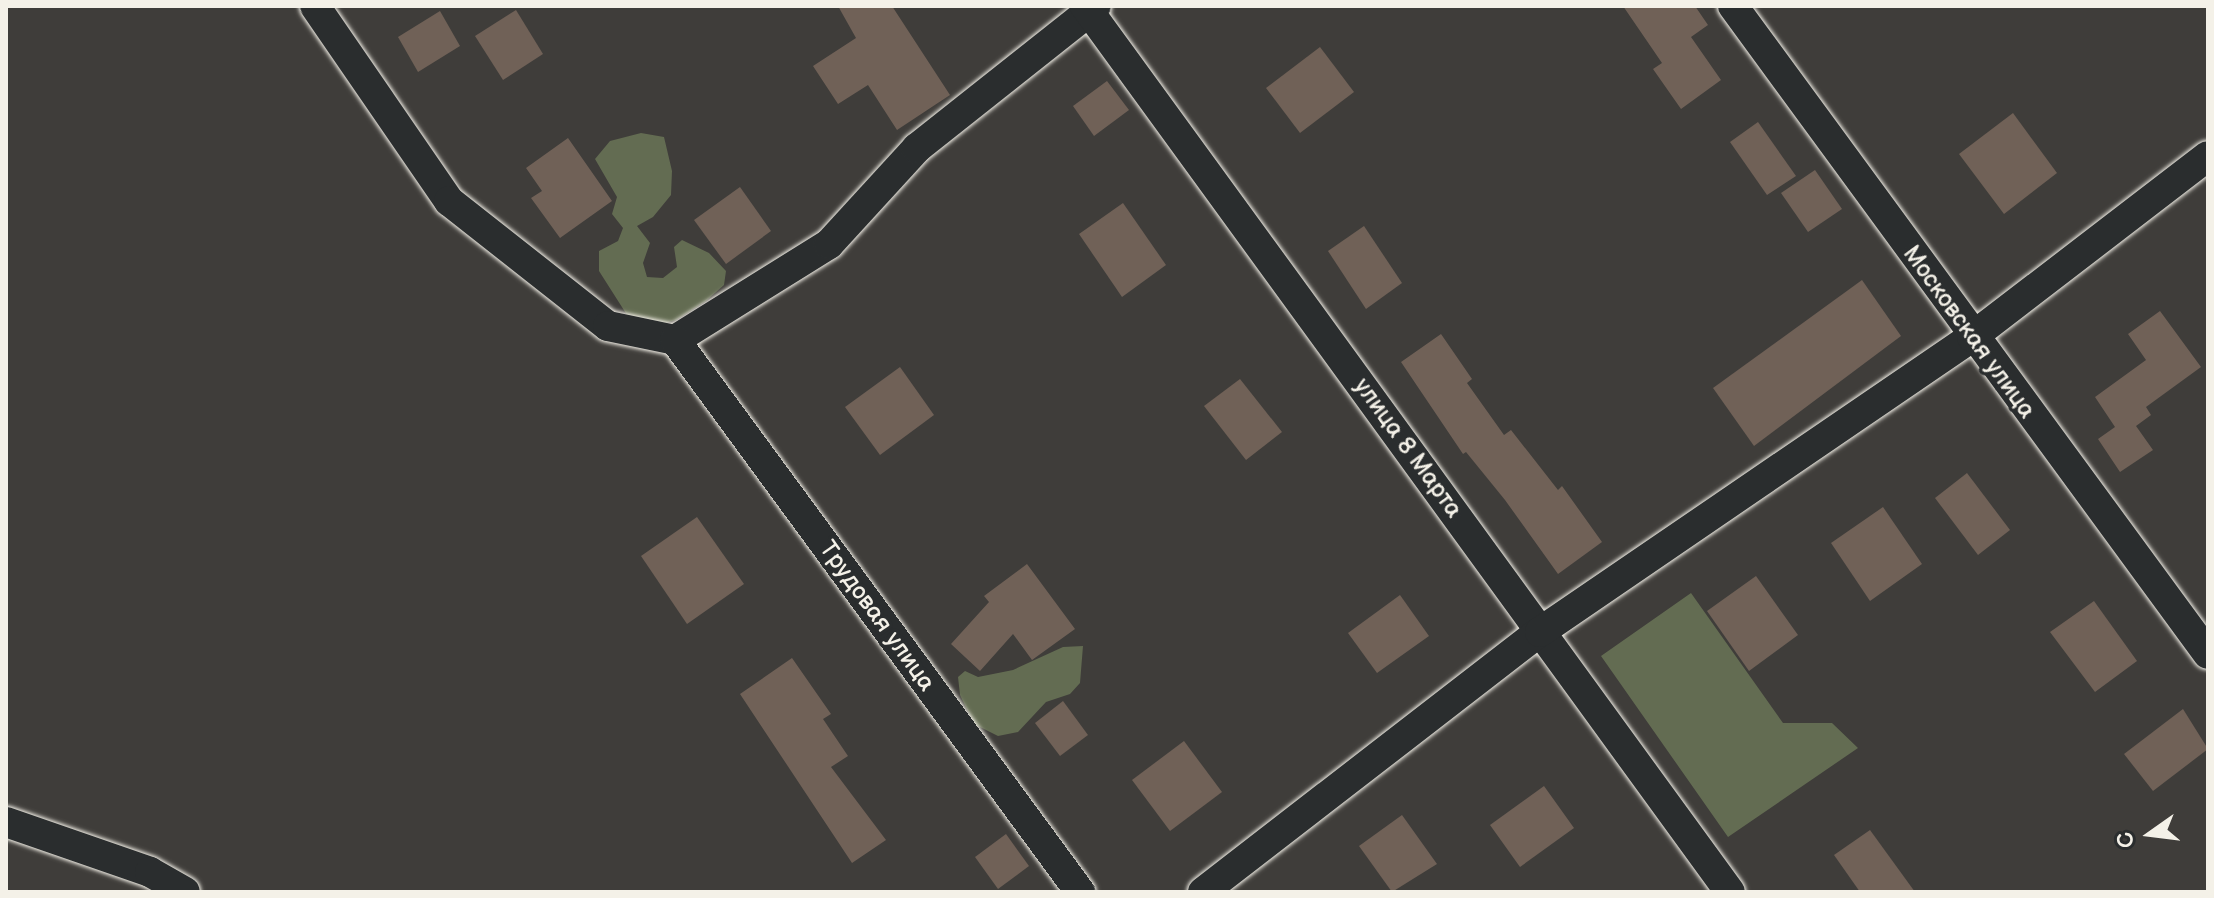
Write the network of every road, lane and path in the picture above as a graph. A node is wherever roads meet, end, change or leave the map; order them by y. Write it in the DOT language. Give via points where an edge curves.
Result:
graph roads {
  1 [pos="315,6"];
  2 [pos="1733,6"];
  3 [pos="1090,7"];
  4 [pos="2208,156"];
  5 [pos="1972,337"];
  6 [pos="675,340"];
  7 [pos="1540,632"];
  8 [pos="2208,654"];
  9 [pos="6,822"];
  10 [pos="185,892"];
  11 [pos="1080,892"];
  12 [pos="1203,892"];
  13 [pos="1730,892"];
  1 -- 6 [label="street" via="449,201 608,326"];
  2 -- 5 [label="street, Московская улица"];
  3 -- 6 [label="street" via="917,148 829,244"];
  3 -- 7 [label="street, улица 8 Марта"];
  4 -- 5 [label="street"];
  5 -- 7 [label="street"];
  5 -- 8 [label="street, Московская улица"];
  6 -- 11 [label="street, Трудовая улица"];
  7 -- 12 [label="street"];
  7 -- 13 [label="street, улица 8 Марта"];
  9 -- 10 [label="street" via="150,872"];
}
